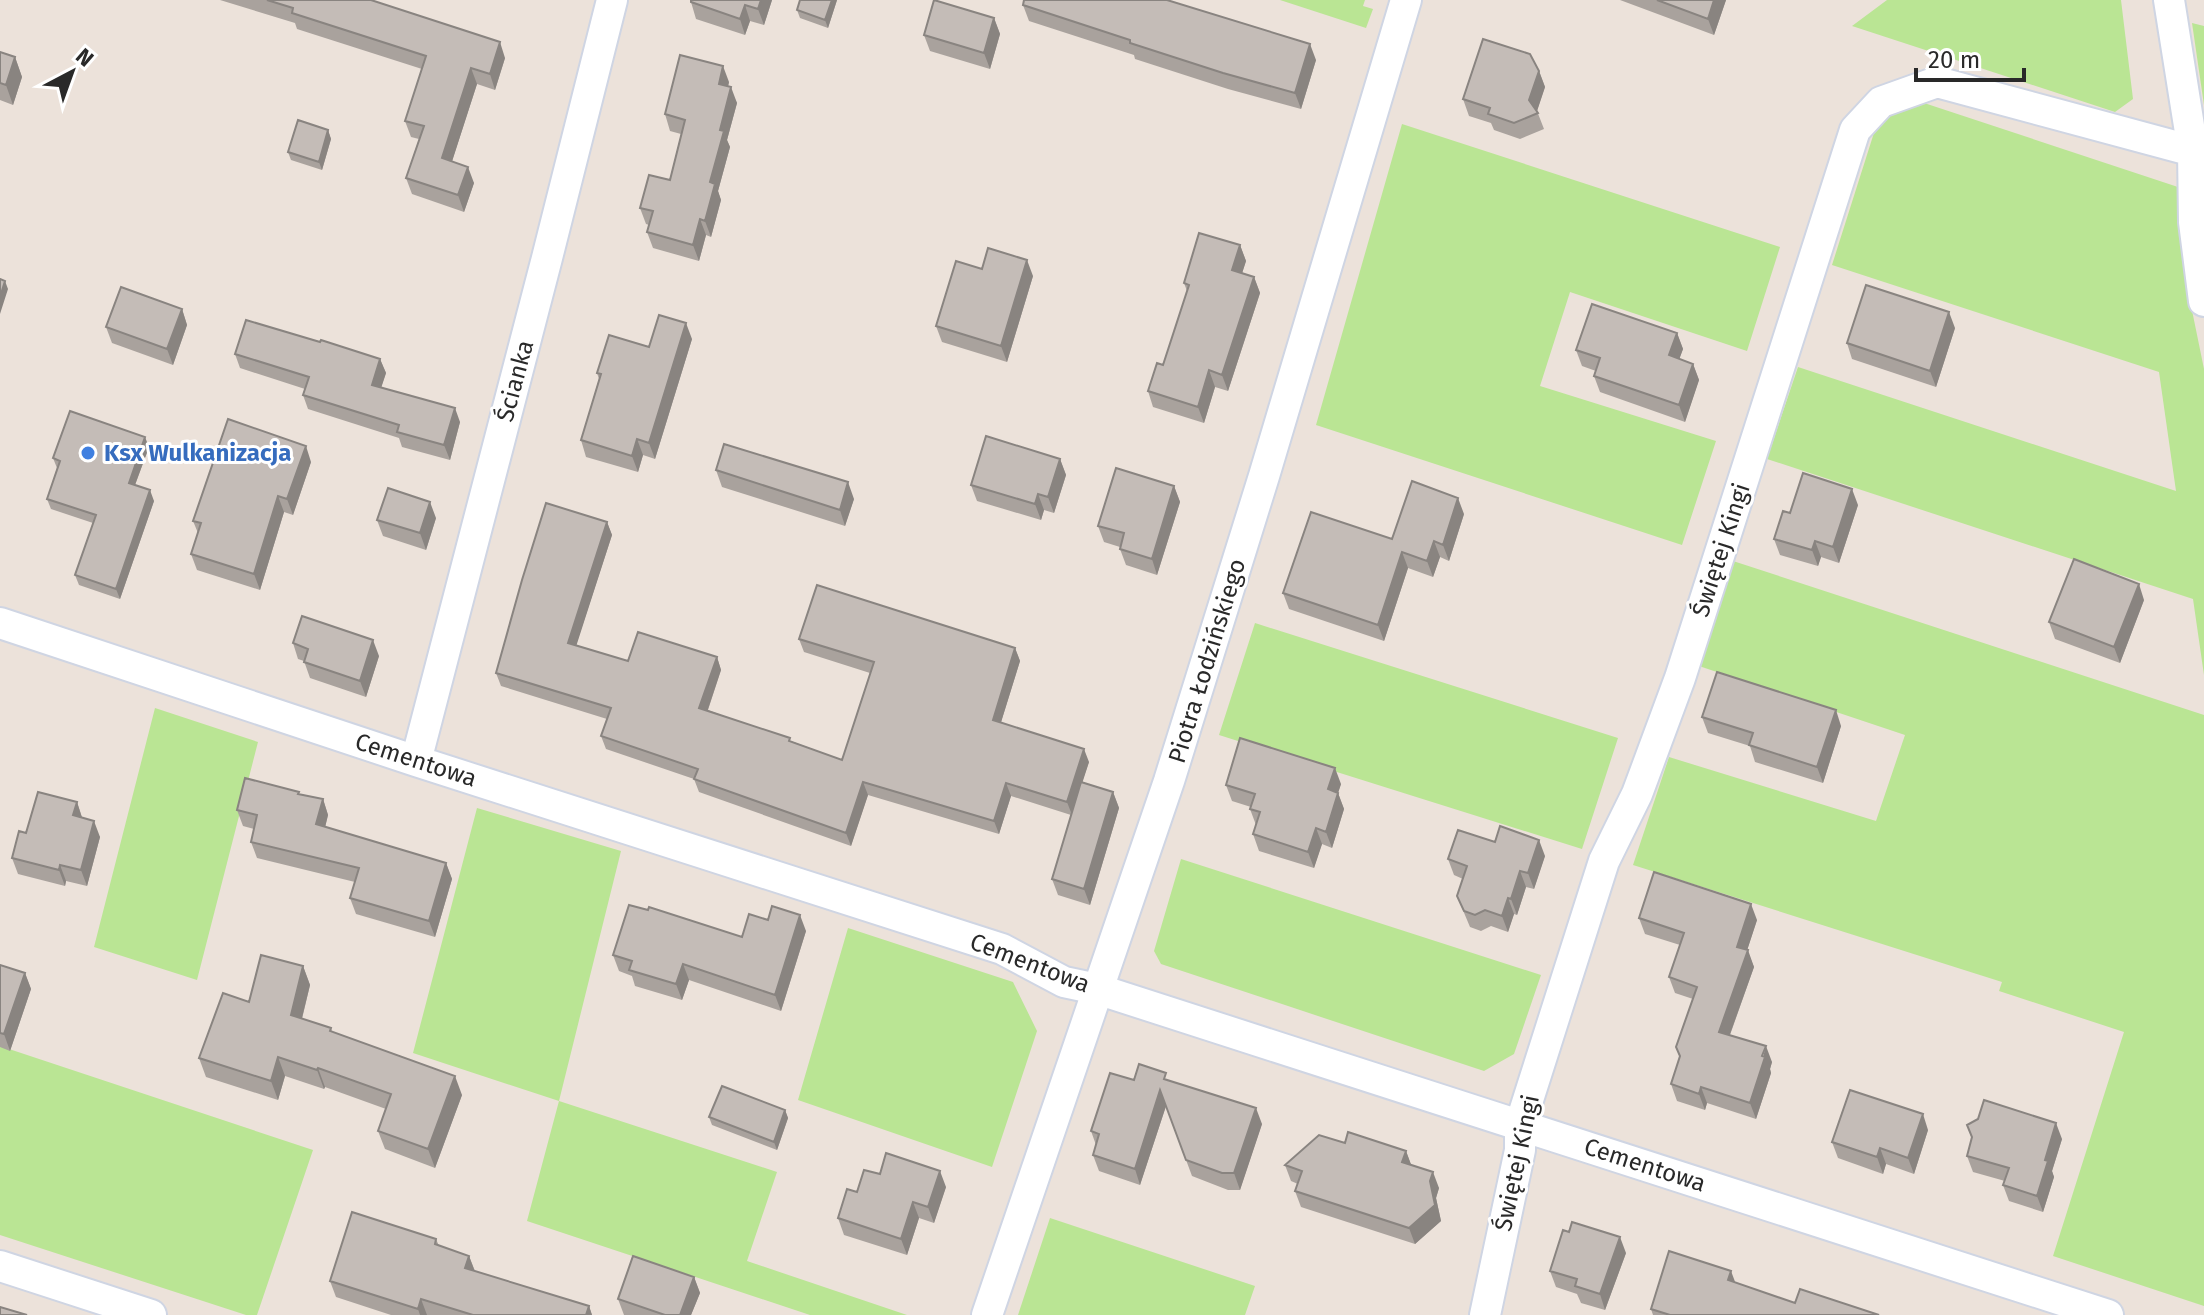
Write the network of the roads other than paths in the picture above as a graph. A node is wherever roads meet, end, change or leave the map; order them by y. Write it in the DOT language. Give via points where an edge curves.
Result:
graph roads {
  1 [pos="612,0"];
  2 [pos="1406,0"];
  3 [pos="2169,0"];
  4 [pos="2193,151"];
  5 [pos="2204,301"];
  6 [pos="0,623"];
  7 [pos="416,761"];
  8 [pos="1097,989"];
  9 [pos="1520,1125"];
  10 [pos="0,1266"];
  11 [pos="151,1315"];
  12 [pos="987,1315"];
  13 [pos="1485,1315"];
  14 [pos="2108,1315"];
  1 -- 7 [label="street, Ścianka"];
  2 -- 8 [label="street, Piotra Łodzińskiego" via="1187,723"];
  3 -- 4 [label="street"];
  4 -- 5 [label="street" via="2194,222"];
  4 -- 9 [label="street, Świętej Kingi" via="1937,82 1881,102 1855,130 1680,678 1637,794 1604,861"];
  6 -- 7 [label="street, Cementowa"];
  7 -- 8 [label="street, Cementowa" via="1002,949 1064,982"];
  8 -- 9 [label="street, Cementowa"];
  8 -- 12 [label="street, Piotra Łodzińskiego"];
  9 -- 13 [label="street, Świętej Kingi" via="1520,1150"];
  9 -- 14 [label="street, Cementowa"];
  10 -- 11 [label="street"];
}
